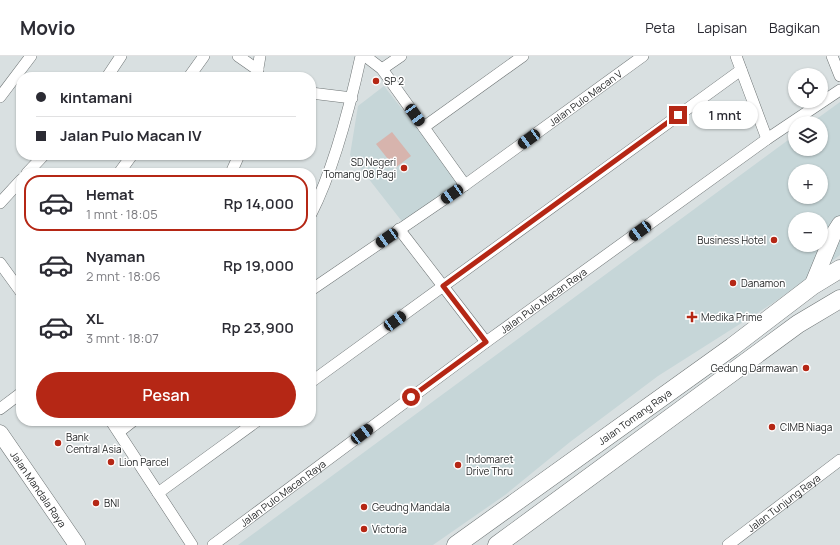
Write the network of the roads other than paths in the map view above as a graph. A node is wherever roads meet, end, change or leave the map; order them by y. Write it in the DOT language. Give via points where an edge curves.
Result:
graph roads {
  1 [pos="31,56"];
  2 [pos="121,56"];
  3 [pos="204,56"];
  4 [pos="238,56"];
  5 [pos="260,56"];
  6 [pos="361,56"];
  7 [pos="365,56"];
  8 [pos="401,56"];
  9 [pos="523,56"];
  10 [pos="643,56"];
  11 [pos="736,56"];
  12 [pos="832,56"];
  13 [pos="382,69"];
  14 [pos="741,70"];
  15 [pos="19,72"];
  16 [pos="110,72"];
  17 [pos="193,72"];
  18 [pos="257,72"];
  19 [pos="258,72"];
  20 [pos="16,76"];
  21 [pos="840,76"];
  22 [pos="840,90"];
  23 [pos="316,94"];
  24 [pos="0,97"];
  25 [pos="352,98"];
  26 [pos="424,127"];
  27 [pos="768,139"];
  28 [pos="39,160"];
  29 [pos="32,168"];
  30 [pos="465,185"];
  31 [pos="16,186"];
  32 [pos="0,204"];
  33 [pos="316,204"];
  34 [pos="840,224"];
  35 [pos="399,229"];
  36 [pos="0,263"];
  37 [pos="840,269"];
  38 [pos="16,285"];
  39 [pos="443,286"];
  40 [pos="812,286"];
  41 [pos="316,287"];
  42 [pos="840,299"];
  43 [pos="486,342"];
  44 [pos="316,378"];
  45 [pos="16,397"];
  46 [pos="0,409"];
  47 [pos="115,426"];
  48 [pos="127,426"];
  49 [pos="250,426"];
  50 [pos="119,432"];
  51 [pos="0,433"];
  52 [pos="840,460"];
  53 [pos="158,493"];
  54 [pos="76,545"];
  55 [pos="192,545"];
  56 [pos="213,545"];
  57 [pos="456,545"];
  58 [pos="497,545"];
  59 [pos="728,545"];
  1 -- 15 [label="street"];
  2 -- 16 [label="street"];
  3 -- 17 [label="street"];
  4 -- 18 [label="street"];
  5 -- 19 [label="street"];
  6 -- 25 [label="street"];
  7 -- 13 [label="street"];
  8 -- 13 [label="street"];
  9 -- 26 [label="street"];
  10 -- 30 [label="street, Jalan Pulo Macan V"];
  11 -- 14 [label="street"];
  12 -- 21 [label="street"];
  13 -- 26 [label="street"];
  14 -- 27 [label="street"];
  14 -- 39 [label="street"];
  20 -- 24 [label="street"];
  22 -- 27 [label="street, Jalan Pulo Macan Raya"];
  23 -- 25 [label="street"];
  25 -- 33 [label="street"];
  26 -- 30 [label="street"];
  27 -- 43 [label="street, Jalan Pulo Macan Raya"];
  28 -- 29 [label="street"];
  30 -- 35 [label="street, Jalan Pulo Macan V"];
  31 -- 32 [label="street"];
  34 -- 40 [label="street, Jalan Tomang Raya"];
  35 -- 39 [label="street"];
  35 -- 41 [label="street, Jalan Pulo Macan V"];
  36 -- 38 [label="street"];
  37 -- 40 [label="main road, Jalan Tomang Raya"];
  39 -- 43 [label="street"];
  39 -- 44 [label="street"];
  40 -- 57 [label="main road, Jalan Tomang Raya" via="750,334"];
  42 -- 58 [label="main road" via="798,324"];
  43 -- 56 [label="street, Jalan Pulo Macan Raya"];
  45 -- 46 [label="street"];
  47 -- 50 [label="street"];
  48 -- 50 [label="street"];
  49 -- 53 [label="street"];
  50 -- 53 [label="street"];
  51 -- 54 [label="street, Jalan Mandala Raya"];
  52 -- 59 [label="street, Jalan Tunjung Raya"];
  53 -- 55 [label="street"];
}
